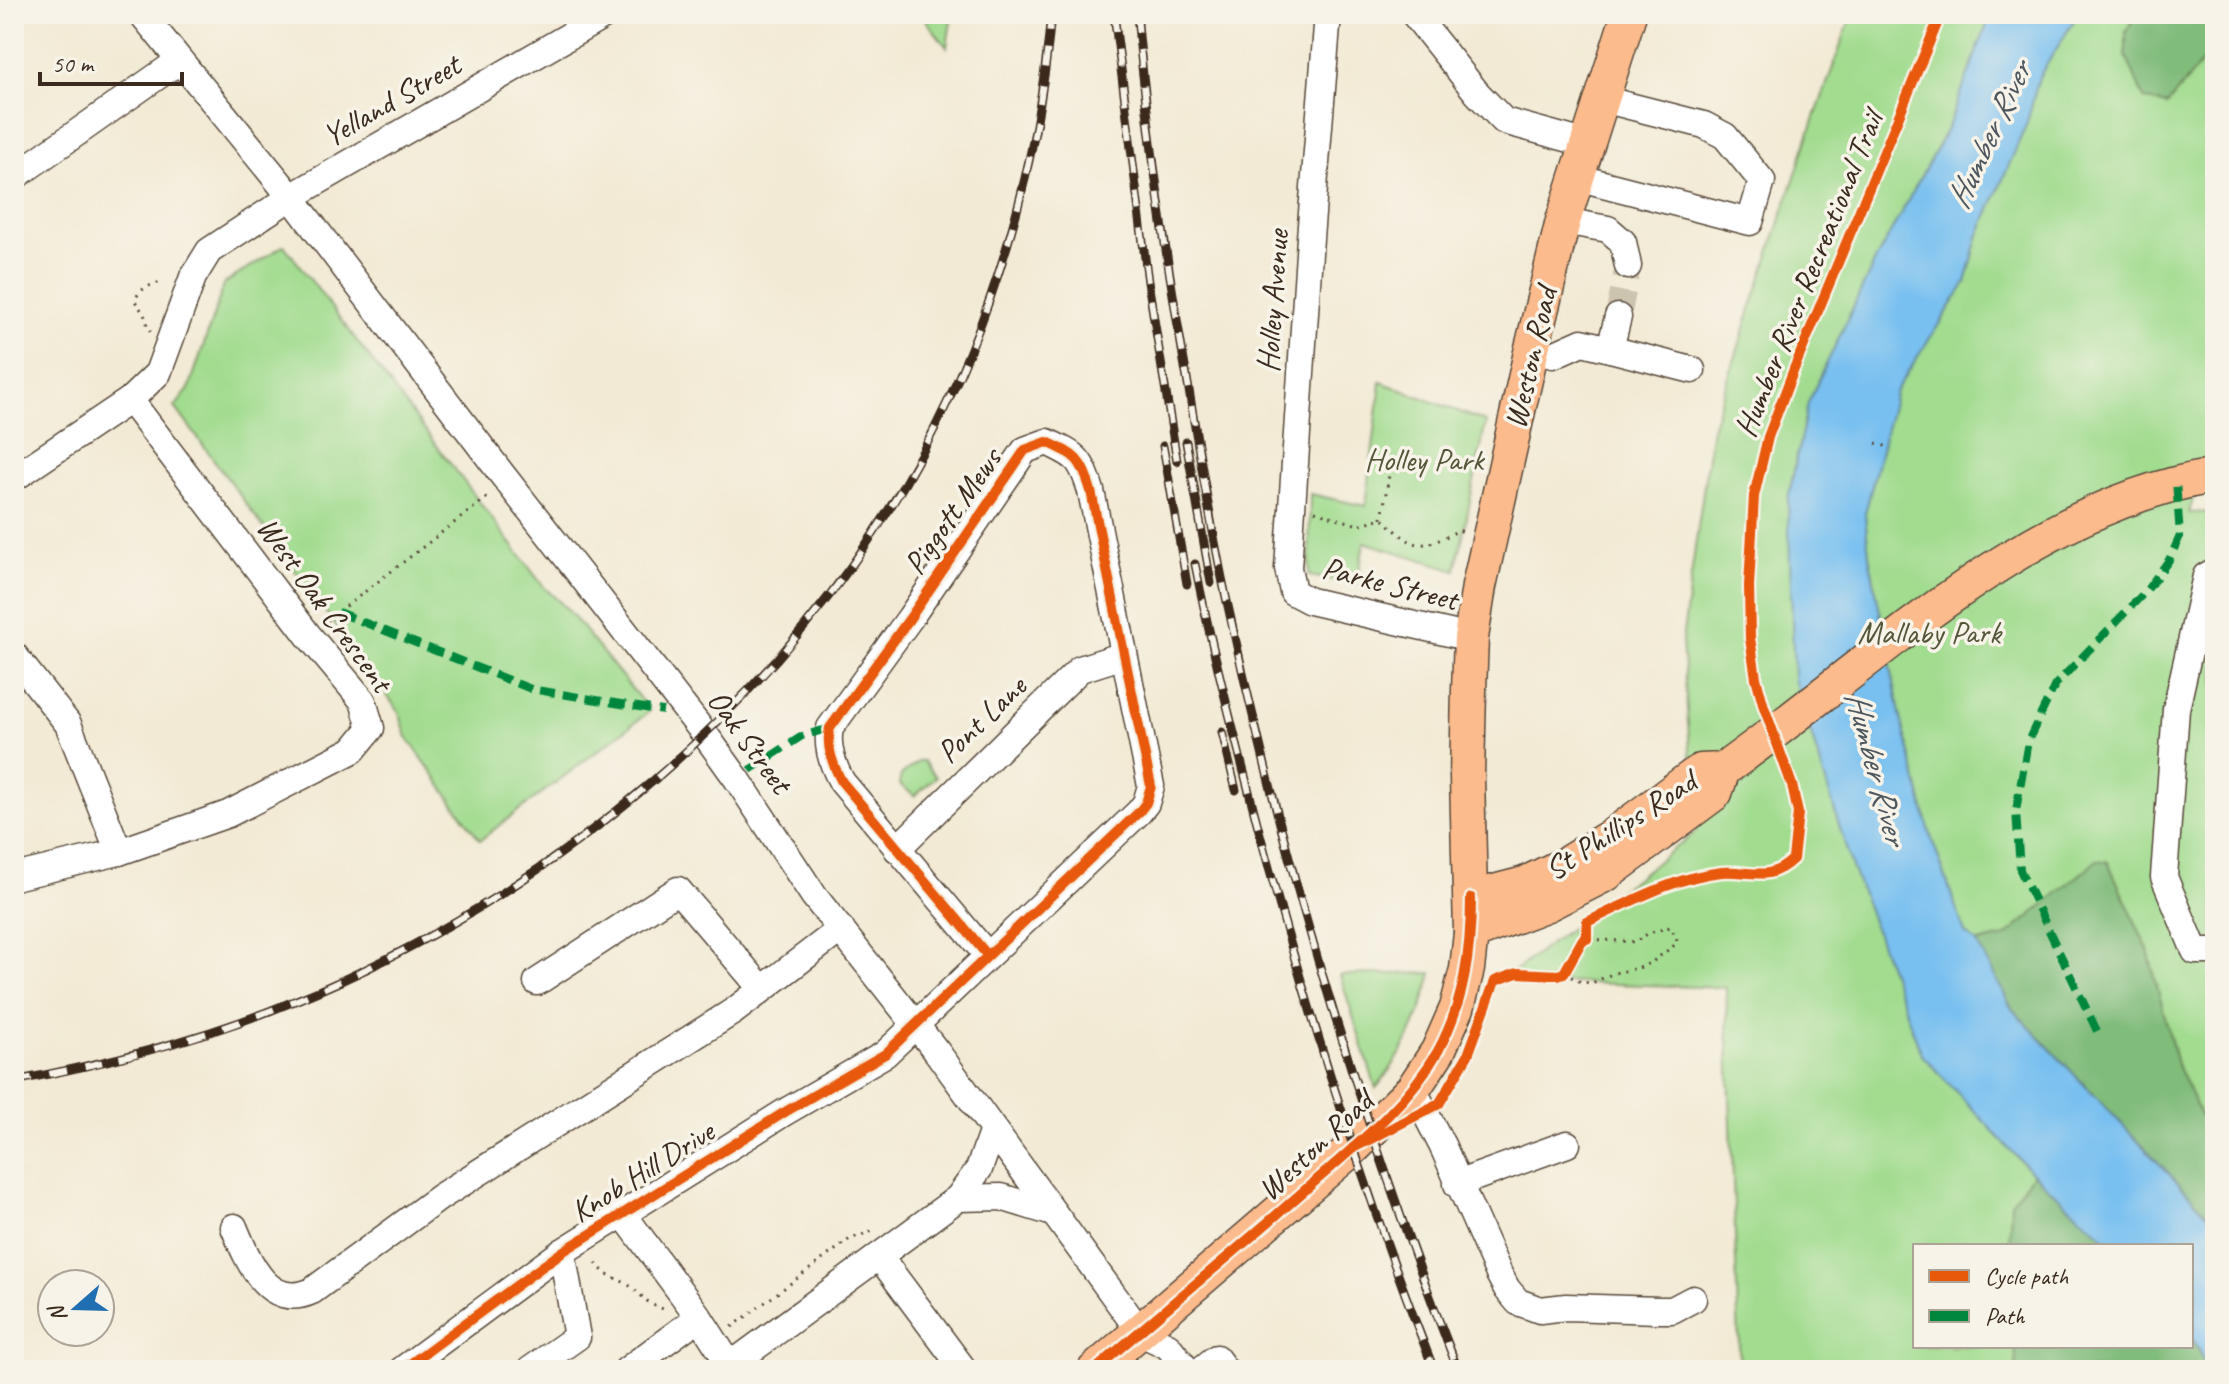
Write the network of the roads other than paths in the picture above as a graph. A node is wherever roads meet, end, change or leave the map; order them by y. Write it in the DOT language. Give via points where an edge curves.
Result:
graph roads {
  1 [pos="142,14"];
  2 [pos="607,14"];
  3 [pos="1328,14"];
  4 [pos="1414,14"];
  5 [pos="1629,14"];
  6 [pos="179,61"];
  7 [pos="1602,99"];
  8 [pos="1588,144"];
  9 [pos="14,177"];
  10 [pos="1576,177"];
  11 [pos="291,197"];
  12 [pos="1563,221"];
  13 [pos="1628,266"];
  14 [pos="1618,317"];
  15 [pos="1532,348"];
  16 [pos="1610,349"];
  17 [pos="1692,370"];
  18 [pos="130,400"];
  19 [pos="2215,476"];
  20 [pos="14,478"];
  21 [pos="2215,571"];
  22 [pos="1293,592"];
  23 [pos="1471,638"];
  24 [pos="14,655"];
  25 [pos="1124,655"];
  26 [pos="1735,762"];
  27 [pos="897,849"];
  28 [pos="119,852"];
  29 [pos="14,877"];
  30 [pos="1471,898"];
  31 [pos="841,929"];
  32 [pos="1471,933"];
  33 [pos="2212,951"];
  34 [pos="988,956"];
  35 [pos="537,982"];
  36 [pos="762,989"];
  37 [pos="915,1024"];
  38 [pos="1413,1089"];
  39 [pos="993,1130"];
  40 [pos="1567,1144"];
  41 [pos="1457,1184"];
  42 [pos="958,1198"];
  43 [pos="1053,1213"];
  44 [pos="623,1214"];
  45 [pos="234,1227"];
  46 [pos="562,1252"];
  47 [pos="879,1256"];
  48 [pos="1693,1299"];
  49 [pos="699,1317"];
  50 [pos="1141,1333"];
  51 [pos="732,1367"];
  52 [pos="402,1370"];
  53 [pos="530,1370"];
  54 [pos="627,1370"];
  55 [pos="964,1370"];
  56 [pos="1095,1370"];
  57 [pos="1187,1370"];
  58 [pos="1201,1370"];
  59 [pos="1225,1370"];
  1 -- 6 [label="street, Oak Street"];
  2 -- 11 [label="street, Yelland Street"];
  3 -- 22 [label="street, Holley Avenue" via="1288,568"];
  4 -- 8 [label="street" via="1504,121"];
  5 -- 7 [label="main road, Weston Road"];
  6 -- 9 [label="street"];
  6 -- 11 [label="street, Oak Street"];
  7 -- 8 [label="main road, Weston Road"];
  7 -- 10 [label="street" via="1704,125 1725,136 1762,181 1750,222"];
  8 -- 10 [label="main road, Weston Road"];
  10 -- 12 [label="main road, Weston Road"];
  11 -- 18 [label="street, Yelland Street" via="209,251 193,277 158,373"];
  11 -- 31 [label="street, Oak Street" via="704,733"];
  12 -- 13 [label="street" via="1608,229 1623,242"];
  12 -- 15 [label="main road, Weston Road"];
  14 -- 16 [label="street"];
  15 -- 16 [label="street" via="1553,355 1582,342"];
  15 -- 23 [label="main road, Weston Road"];
  16 -- 17 [label="street"];
  18 -- 20 [label="street, Yelland Street"];
  18 -- 28 [label="street, West Oak Crescent" via="363,701 371,728 353,750 228,814"];
  19 -- 26 [label="main road, St Phillips Road" via="2176,481 2044,536 1931,613"];
  21 -- 33 [label="street" via="2206,576 2176,709 2164,877 2195,951"];
  22 -- 23 [label="street, Parke Street" via="1310,601"];
  23 -- 30 [label="main road, Weston Road"];
  24 -- 28 [label="street" via="68,724"];
  25 -- 27 [label="street, Pont Lane" via="1080,669"];
  25 -- 27 [label="street, Piggott Mews" via="1085,473 1075,455 1047,442 1025,450 830,728 827,740 842,782"];
  25 -- 34 [label="street, Piggott Mews" via="1151,786 1146,803"];
  26 -- 30 [label="main road, St Phillips Road" via="1700,771 1566,864 1525,884"];
  26 -- 32 [label="main road, St Phillips Road" via="1715,793 1606,874"];
  27 -- 34 [label="street, Piggott Mews"];
  28 -- 29 [label="street, West Oak Crescent"];
  30 -- 32 [label="main road, Weston Road"];
  31 -- 36 [label="street"];
  31 -- 37 [label="street, Oak Street"];
  32 -- 38 [label="main road, Weston Road" via="1457,1008"];
  34 -- 37 [label="street, Piggott Mews"];
  35 -- 36 [label="street" via="678,890"];
  36 -- 45 [label="street" via="440,1197 312,1291 298,1297 274,1292 246,1257"];
  37 -- 39 [label="street, Oak Street"];
  37 -- 44 [label="street, Knob Hill Drive" via="885,1054"];
  38 -- 41 [label="street"];
  38 -- 50 [label="main road, Weston Road"];
  39 -- 42 [label="street" via="979,1169"];
  39 -- 43 [label="street, Oak Street"];
  40 -- 41 [label="street"];
  41 -- 48 [label="street" via="1518,1302 1540,1310 1672,1310"];
  42 -- 43 [label="street" via="1001,1197"];
  42 -- 47 [label="street"];
  43 -- 50 [label="street, Oak Street"];
  44 -- 46 [label="street, Knob Hill Drive"];
  44 -- 49 [label="street"];
  46 -- 52 [label="street, Knob Hill Drive"];
  46 -- 53 [label="street" via="577,1337"];
  47 -- 51 [label="street"];
  47 -- 55 [label="street"];
  49 -- 51 [label="street"];
  49 -- 54 [label="street"];
  50 -- 56 [label="main road, Weston Road"];
  50 -- 57 [label="street" via="1168,1346"];
  58 -- 59 [label="street" via="1216,1358"];
}
